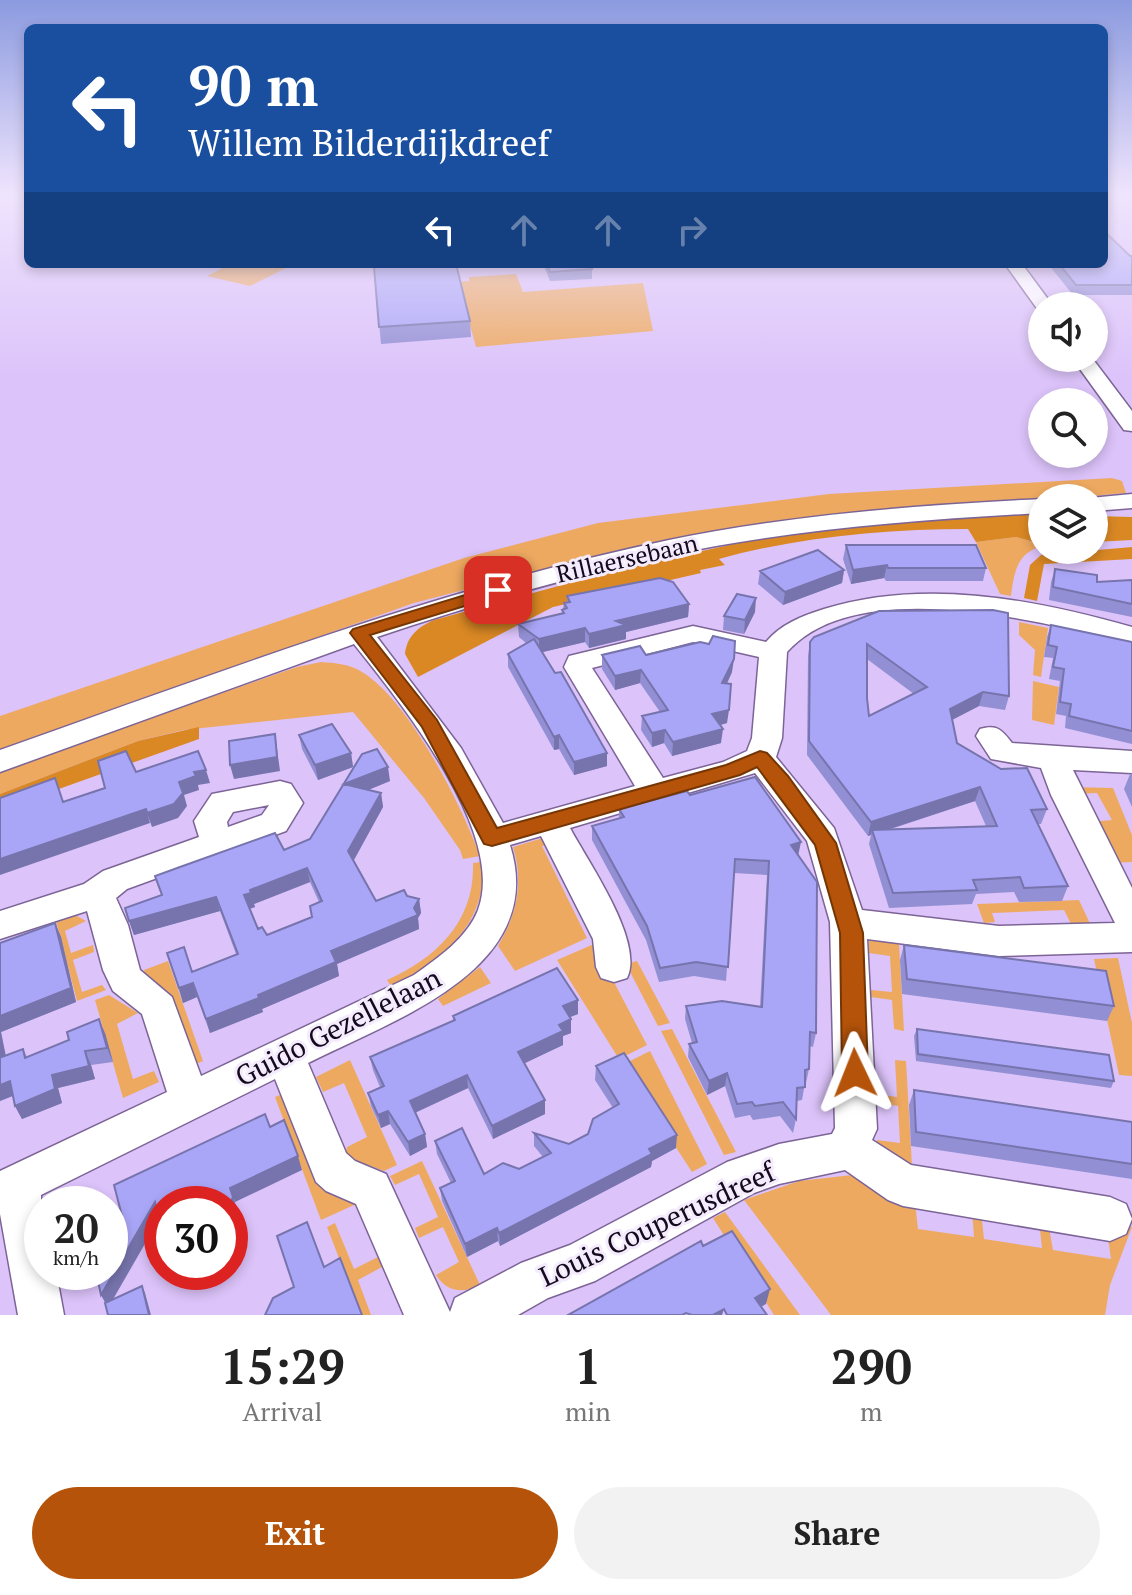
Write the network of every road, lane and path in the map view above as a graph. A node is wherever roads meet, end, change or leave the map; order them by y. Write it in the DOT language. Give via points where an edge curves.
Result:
graph roads {
  1 [pos="1016,268"];
  2 [pos="1034,292"];
  3 [pos="1092,372"];
  4 [pos="1132,425"];
  5 [pos="1132,501"];
  6 [pos="1108,503"];
  7 [pos="1028,507"];
  8 [pos="359,633"];
  9 [pos="1132,636"];
  10 [pos="773,652"];
  11 [pos="991,736"];
  12 [pos="760,758"];
  13 [pos="1053,759"];
  14 [pos="0,761"];
  15 [pos="1132,762"];
  16 [pos="655,792"];
  17 [pos="550,821"];
  18 [pos="492,838"];
  19 [pos="217,843"];
  20 [pos="94,896"];
  21 [pos="848,922"];
  22 [pos="1132,922"];
  23 [pos="0,925"];
  24 [pos="1132,937"];
  25 [pos="614,967"];
  26 [pos="286,1056"];
  27 [pos="190,1102"];
  28 [pos="847,1148"];
  29 [pos="9,1189"];
  30 [pos="1110,1219"];
  31 [pos="41,1315"];
  32 [pos="428,1315"];
  33 [pos="472,1315"];
  1 -- 2 [label="street"];
  3 -- 4 [label="street"];
  5 -- 6 [label="street"];
  7 -- 8 [label="street, Rillaersebaan" via="834,521 667,548"];
  8 -- 14 [label="street, Rillaersebaan"];
  8 -- 18 [label="street, Guido Gezellelaan" via="430,725"];
  9 -- 10 [label="street" via="1005,607 882,602 797,629"];
  10 -- 12 [label="street" via="767,738"];
  10 -- 16 [label="street" via="693,634 579,662"];
  11 -- 13 [label="street" via="1002,752"];
  12 -- 16 [label="street"];
  12 -- 21 [label="street" via="822,837"];
  13 -- 15 [label="street"];
  13 -- 22 [label="street"];
  16 -- 17 [label="street"];
  17 -- 18 [label="street"];
  17 -- 25 [label="street" via="611,939"];
  18 -- 26 [label="street, Guido Gezellelaan" via="500,892 491,921 455,967"];
  19 -- 20 [label="street" via="115,880"];
  20 -- 23 [label="street"];
  20 -- 27 [label="street" via="124,976 131,987 153,997 159,1008"];
  21 -- 24 [label="street" via="999,941"];
  21 -- 28 [label="street" via="856,1129"];
  26 -- 27 [label="street, Guido Gezellelaan"];
  26 -- 32 [label="street" via="326,1160 341,1178 371,1189"];
  27 -- 29 [label="street, Guido Gezellelaan"];
  28 -- 30 [label="street" via="903,1185"];
  28 -- 33 [label="street, Louis Couperusdreef" via="742,1177 579,1265 537,1279"];
  29 -- 31 [label="street"];
}
